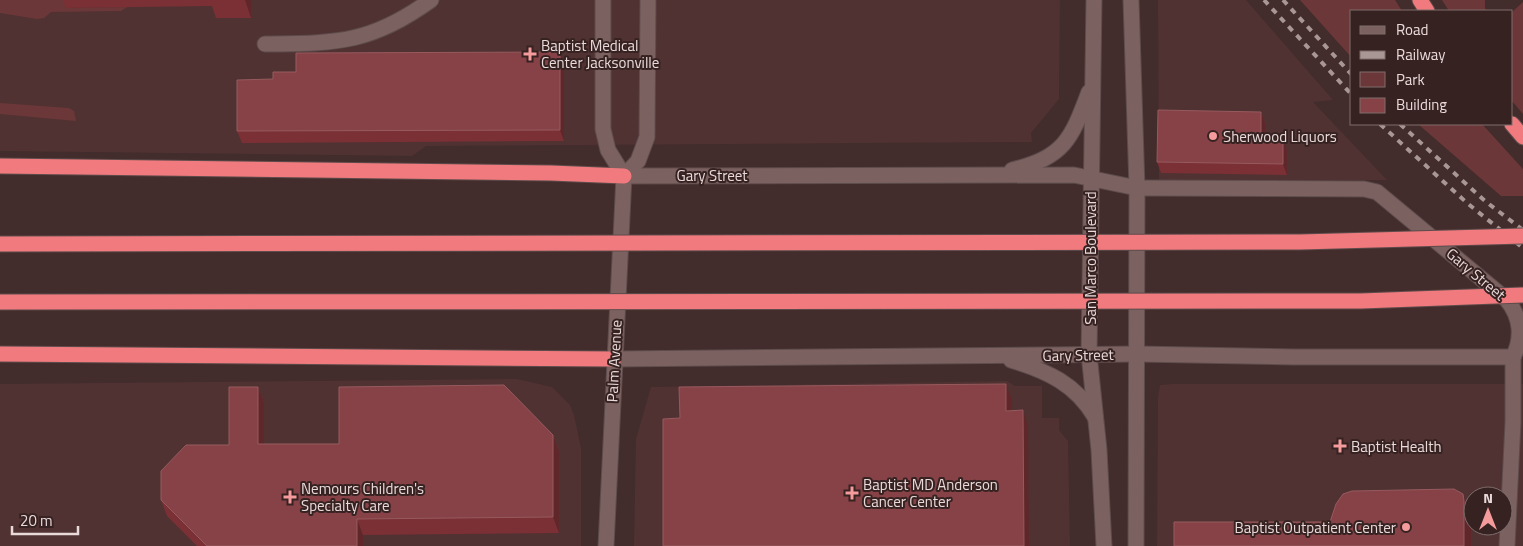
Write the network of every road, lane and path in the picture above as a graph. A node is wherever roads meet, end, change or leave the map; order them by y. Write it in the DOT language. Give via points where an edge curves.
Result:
graph roads {
  1 [pos="431,0"];
  2 [pos="603,0"];
  3 [pos="648,0"];
  4 [pos="1094,0"];
  5 [pos="1131,0"];
  6 [pos="265,44"];
  7 [pos="1093,81"];
  8 [pos="1513,125"];
  9 [pos="1523,137"];
  10 [pos="0,166"];
  11 [pos="986,175"];
  12 [pos="624,176"];
  13 [pos="1091,177"];
  14 [pos="1137,188"];
  15 [pos="1523,236"];
  16 [pos="0,244"];
  17 [pos="1523,296"];
  18 [pos="0,302"];
  19 [pos="0,354"];
  20 [pos="1089,354"];
  21 [pos="1138,354"];
  22 [pos="993,356"];
  23 [pos="1513,357"];
  24 [pos="614,359"];
  25 [pos="1097,422"];
  26 [pos="606,546"];
  27 [pos="1104,546"];
  28 [pos="1136,546"];
  29 [pos="1507,546"];
  1 -- 6 [label="main road" via="394,23 358,38 326,43"];
  2 -- 12 [label="main road" via="603,129 610,154"];
  3 -- 12 [label="main road" via="647,138 638,160"];
  4 -- 7 [label="main road, San Marco Boulevard"];
  5 -- 14 [label="main road"];
  7 -- 11 [label="main road" via="1074,130 1061,149 1035,163"];
  7 -- 13 [label="main road, San Marco Boulevard"];
  8 -- 9 [label="highway"];
  10 -- 12 [label="highway"];
  11 -- 12 [label="main road, Gary Street"];
  11 -- 13 [label="main road, Gary Street"];
  12 -- 24 [label="main road, Palm Avenue"];
  13 -- 14 [label="main road, Gary Street"];
  13 -- 20 [label="main road, San Marco Boulevard"];
  14 -- 21 [label="main road"];
  14 -- 23 [label="main road, Gary Street" via="1364,189 1377,192 1507,300 1520,319 1523,334"];
  15 -- 16 [label="highway, bridge" via="1290,242"];
  17 -- 18 [label="highway, bridge" via="1361,301"];
  19 -- 24 [label="highway"];
  20 -- 21 [label="main road, Gary Street"];
  20 -- 22 [label="main road, Gary Street"];
  20 -- 25 [label="main road, San Marco Boulevard"];
  21 -- 23 [label="main road, Gary Street"];
  21 -- 28 [label="main road"];
  22 -- 24 [label="main road, Gary Street"];
  22 -- 25 [label="main road" via="1034,367 1060,379 1079,395"];
  23 -- 29 [label="main road"];
  24 -- 26 [label="main road, Palm Avenue"];
  25 -- 27 [label="main road, San Marco Boulevard"];
}
